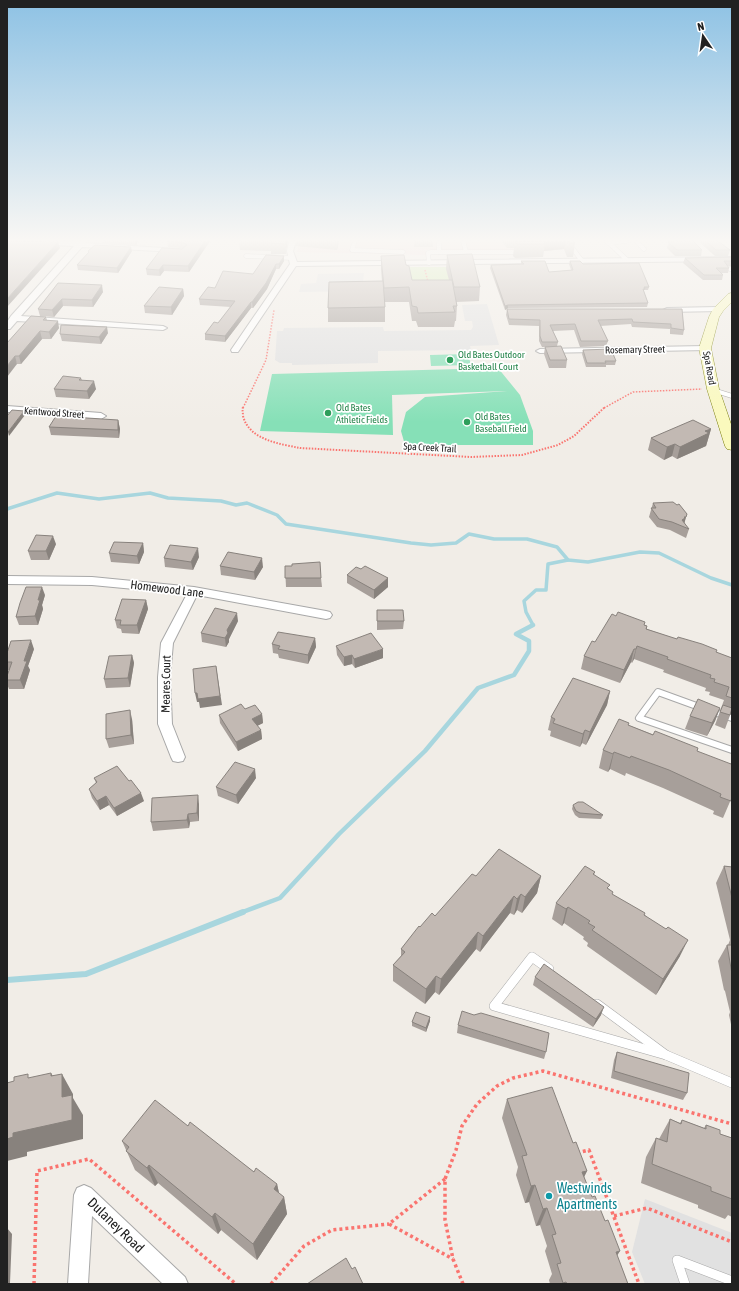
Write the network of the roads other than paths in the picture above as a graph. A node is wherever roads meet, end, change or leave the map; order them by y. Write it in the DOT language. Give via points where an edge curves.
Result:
graph roads {
  1 [pos="29,301"];
  2 [pos="269,301"];
  3 [pos="726,301"];
  4 [pos="718,309"];
  5 [pos="656,310"];
  6 [pos="14,318"];
  7 [pos="7,326"];
  8 [pos="163,328"];
  9 [pos="705,348"];
  10 [pos="235,350"];
  11 [pos="540,351"];
  12 [pos="713,389"];
  13 [pos="732,396"];
  14 [pos="7,409"];
  15 [pos="101,416"];
  16 [pos="732,446"];
  17 [pos="7,580"];
  18 [pos="194,591"];
  19 [pos="326,615"];
  20 [pos="732,718"];
  21 [pos="732,750"];
  22 [pos="178,757"];
  23 [pos="558,975"];
  24 [pos="589,999"];
  25 [pos="666,1055"];
  26 [pos="732,1083"];
  27 [pos="732,1281"];
  28 [pos="78,1284"];
  29 [pos="178,1284"];
  30 [pos="685,1284"];
  1 -- 6 [label="street"];
  2 -- 10 [label="street"];
  3 -- 4 [label="main road, Spa Road"];
  4 -- 5 [label="street"];
  4 -- 9 [label="main road, Spa Road"];
  6 -- 7 [label="street"];
  6 -- 8 [label="street"];
  9 -- 11 [label="street, Rosemary Street"];
  9 -- 12 [label="main road, Spa Road"];
  12 -- 13 [label="lane"];
  12 -- 16 [label="main road, Spa Road"];
  14 -- 15 [label="street, Kentwood Street"];
  17 -- 18 [label="street, Homewood Lane" via="92,581"];
  18 -- 19 [label="street, Homewood Lane"];
  18 -- 22 [label="street, Meares Court" via="168,643 164,677 165,724"];
  20 -- 21 [label="lane" via="658,692 639,718"];
  23 -- 25 [label="lane" via="532,957 494,1006"];
  24 -- 25 [label="lane"];
  25 -- 26 [label="lane"];
  27 -- 30 [label="lane" via="677,1260"];
  28 -- 29 [label="street, Dulaney Road" via="84,1195"];
}
